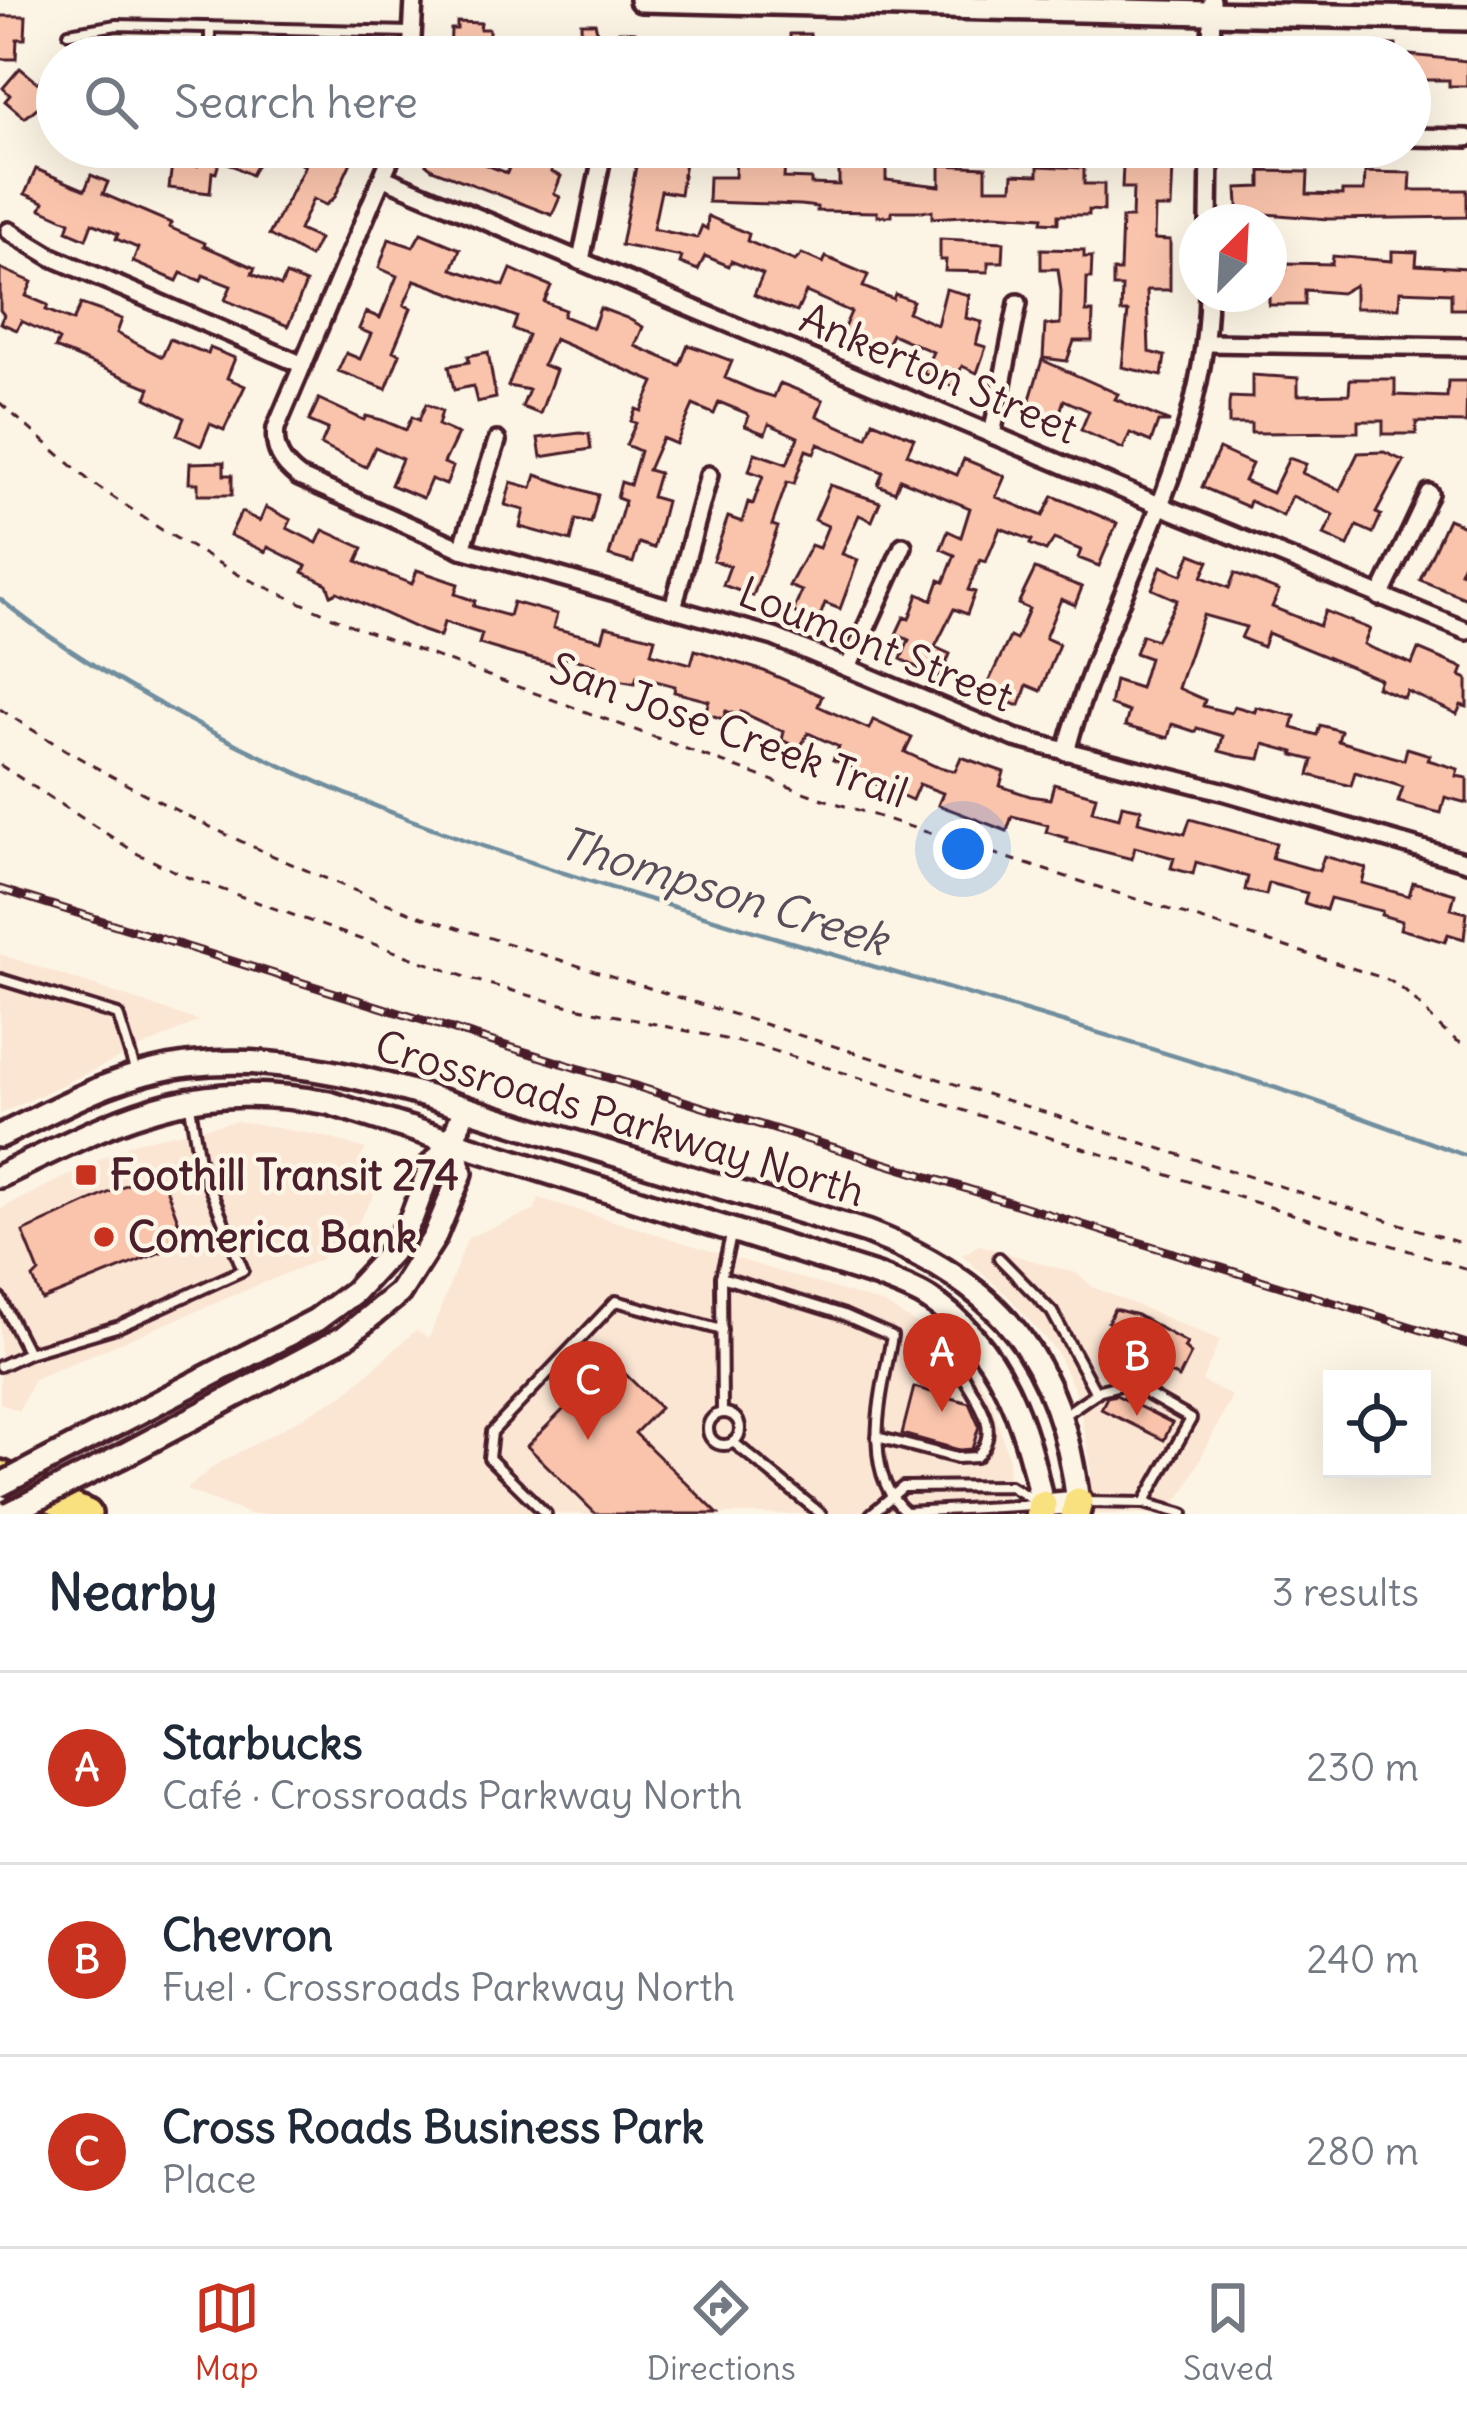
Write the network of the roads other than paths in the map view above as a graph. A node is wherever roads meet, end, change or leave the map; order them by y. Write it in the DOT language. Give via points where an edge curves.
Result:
graph roads {
  1 [pos="414,0"];
  2 [pos="641,0"];
  3 [pos="1212,7"];
  4 [pos="1467,19"];
  5 [pos="210,26"];
  6 [pos="412,32"];
  7 [pos="69,33"];
  8 [pos="210,36"];
  9 [pos="412,36"];
  10 [pos="1431,137"];
  11 [pos="1467,138"];
  12 [pos="388,168"];
  13 [pos="600,168"];
  14 [pos="1210,168"];
  15 [pos="384,178"];
  16 [pos="1209,204"];
  17 [pos="9,231"];
  18 [pos="581,260"];
  19 [pos="1018,303"];
  20 [pos="1208,312"];
  21 [pos="1208,343"];
  22 [pos="1467,347"];
  23 [pos="303,365"];
  24 [pos="992,435"];
  25 [pos="497,442"];
  26 [pos="709,475"];
  27 [pos="1429,493"];
  28 [pos="1159,506"];
  29 [pos="903,546"];
  30 [pos="462,550"];
  31 [pos="1380,597"];
  32 [pos="673,608"];
  33 [pos="1467,631"];
  34 [pos="848,668"];
  35 [pos="1066,752"];
  36 [pos="1467,862"];
  37 [pos="0,979"];
  38 [pos="194,1064"];
  39 [pos="136,1075"];
  40 [pos="189,1099"];
  41 [pos="465,1108"];
  42 [pos="0,1136"];
  43 [pos="452,1142"];
  44 [pos="0,1176"];
  45 [pos="743,1194"];
  46 [pos="732,1231"];
  47 [pos="999,1258"];
  48 [pos="721,1277"];
  49 [pos="0,1298"];
  50 [pos="722,1330"];
  51 [pos="28,1353"];
  52 [pos="0,1366"];
  53 [pos="955,1368"];
  54 [pos="1096,1393"];
  55 [pos="722,1413"];
  56 [pos="1063,1416"];
  57 [pos="875,1437"];
  58 [pos="733,1442"];
  59 [pos="0,1475"];
  60 [pos="0,1485"];
  61 [pos="890,1499"];
  62 [pos="1144,1503"];
  63 [pos="1076,1508"];
  64 [pos="1041,1509"];
  65 [pos="8,1514"];
  66 [pos="87,1514"];
  67 [pos="546,1514"];
  68 [pos="820,1514"];
  69 [pos="871,1514"];
  70 [pos="1182,1514"];
  1 -- 6 [label="street"];
  2 -- 3 [label="street"];
  3 -- 4 [label="street"];
  5 -- 6 [label="lane"];
  5 -- 7 [label="lane"];
  5 -- 8 [label="lane"];
  6 -- 9 [label="street"];
  10 -- 11 [label="street"];
  12 -- 15 [label="street"];
  13 -- 18 [label="street"];
  14 -- 16 [label="street"];
  15 -- 18 [label="street, Ankerton Street"];
  15 -- 23 [label="street"];
  17 -- 23 [label="street"];
  18 -- 24 [label="street, Ankerton Street"];
  19 -- 24 [label="street"];
  20 -- 21 [label="street"];
  21 -- 22 [label="street"];
  21 -- 28 [label="street" via="1184,444"];
  23 -- 30 [label="street, Loumont Street" via="276,428 286,467"];
  24 -- 28 [label="street, Ankerton Street"];
  25 -- 30 [label="street"];
  26 -- 32 [label="street"];
  27 -- 31 [label="street"];
  28 -- 31 [label="street, Ankerton Street"];
  28 -- 35 [label="street" via="1094,660"];
  29 -- 34 [label="street"];
  30 -- 32 [label="street, Loumont Street"];
  31 -- 33 [label="street, Ankerton Street"];
  32 -- 34 [label="street, Loumont Street"];
  34 -- 35 [label="street, Loumont Street" via="971,722"];
  35 -- 36 [label="street, Loumont Street"];
  37 -- 39 [label="lane" via="118,1015"];
  38 -- 39 [label="street, Crossroads Parkway North"];
  38 -- 40 [label="street"];
  38 -- 41 [label="street, Crossroads Parkway North" via="296,1066"];
  39 -- 42 [label="street, Crossroads Parkway North"];
  40 -- 43 [label="street, Crossroads Parkway North" via="292,1096"];
  40 -- 44 [label="street, Crossroads Parkway North" via="123,1117"];
  40 -- 51 [label="lane" via="199,1161 243,1270 120,1326"];
  41 -- 43 [label="street"];
  41 -- 45 [label="street, Crossroads Parkway North"];
  43 -- 46 [label="street, Crossroads Parkway North"];
  43 -- 60 [label="street, bridge" via="430,1166 391,1252 354,1292 316,1320"];
  43 -- 65 [label="street, bridge" via="460,1173 445,1214 416,1271 374,1318"];
  45 -- 46 [label="street"];
  45 -- 56 [label="street, Crossroads Parkway North" via="868,1232 947,1269 1011,1326"];
  46 -- 48 [label="lane"];
  46 -- 64 [label="street, Crossroads Parkway North" via="878,1276 929,1299 966,1329 1007,1384 1029,1439"];
  47 -- 54 [label="lane" via="1052,1312"];
  48 -- 50 [label="lane"];
  48 -- 57 [label="lane" via="892,1336"];
  49 -- 51 [label="lane"];
  50 -- 55 [label="lane"];
  50 -- 67 [label="lane" via="616,1301 493,1432 489,1458"];
  51 -- 52 [label="lane"];
  53 -- 57 [label="lane" via="989,1423 986,1448 976,1457"];
  54 -- 56 [label="lane"];
  54 -- 62 [label="lane" via="1127,1383 1191,1419"];
  55 -- 58 [label="lane" via="738,1424"];
  55 -- 58 [label="lane" via="710,1422 710,1437"];
  56 -- 63 [label="street, Crossroads Parkway North"];
  57 -- 61 [label="lane"];
  58 -- 68 [label="lane"];
  59 -- 66 [label="highway"];
  61 -- 64 [label="lane" via="906,1512"];
  61 -- 64 [label="lane" via="903,1487 1010,1486"];
  61 -- 69 [label="lane"];
  62 -- 63 [label="lane"];
  62 -- 70 [label="lane"];
  63 -- 64 [label="street"];
}
